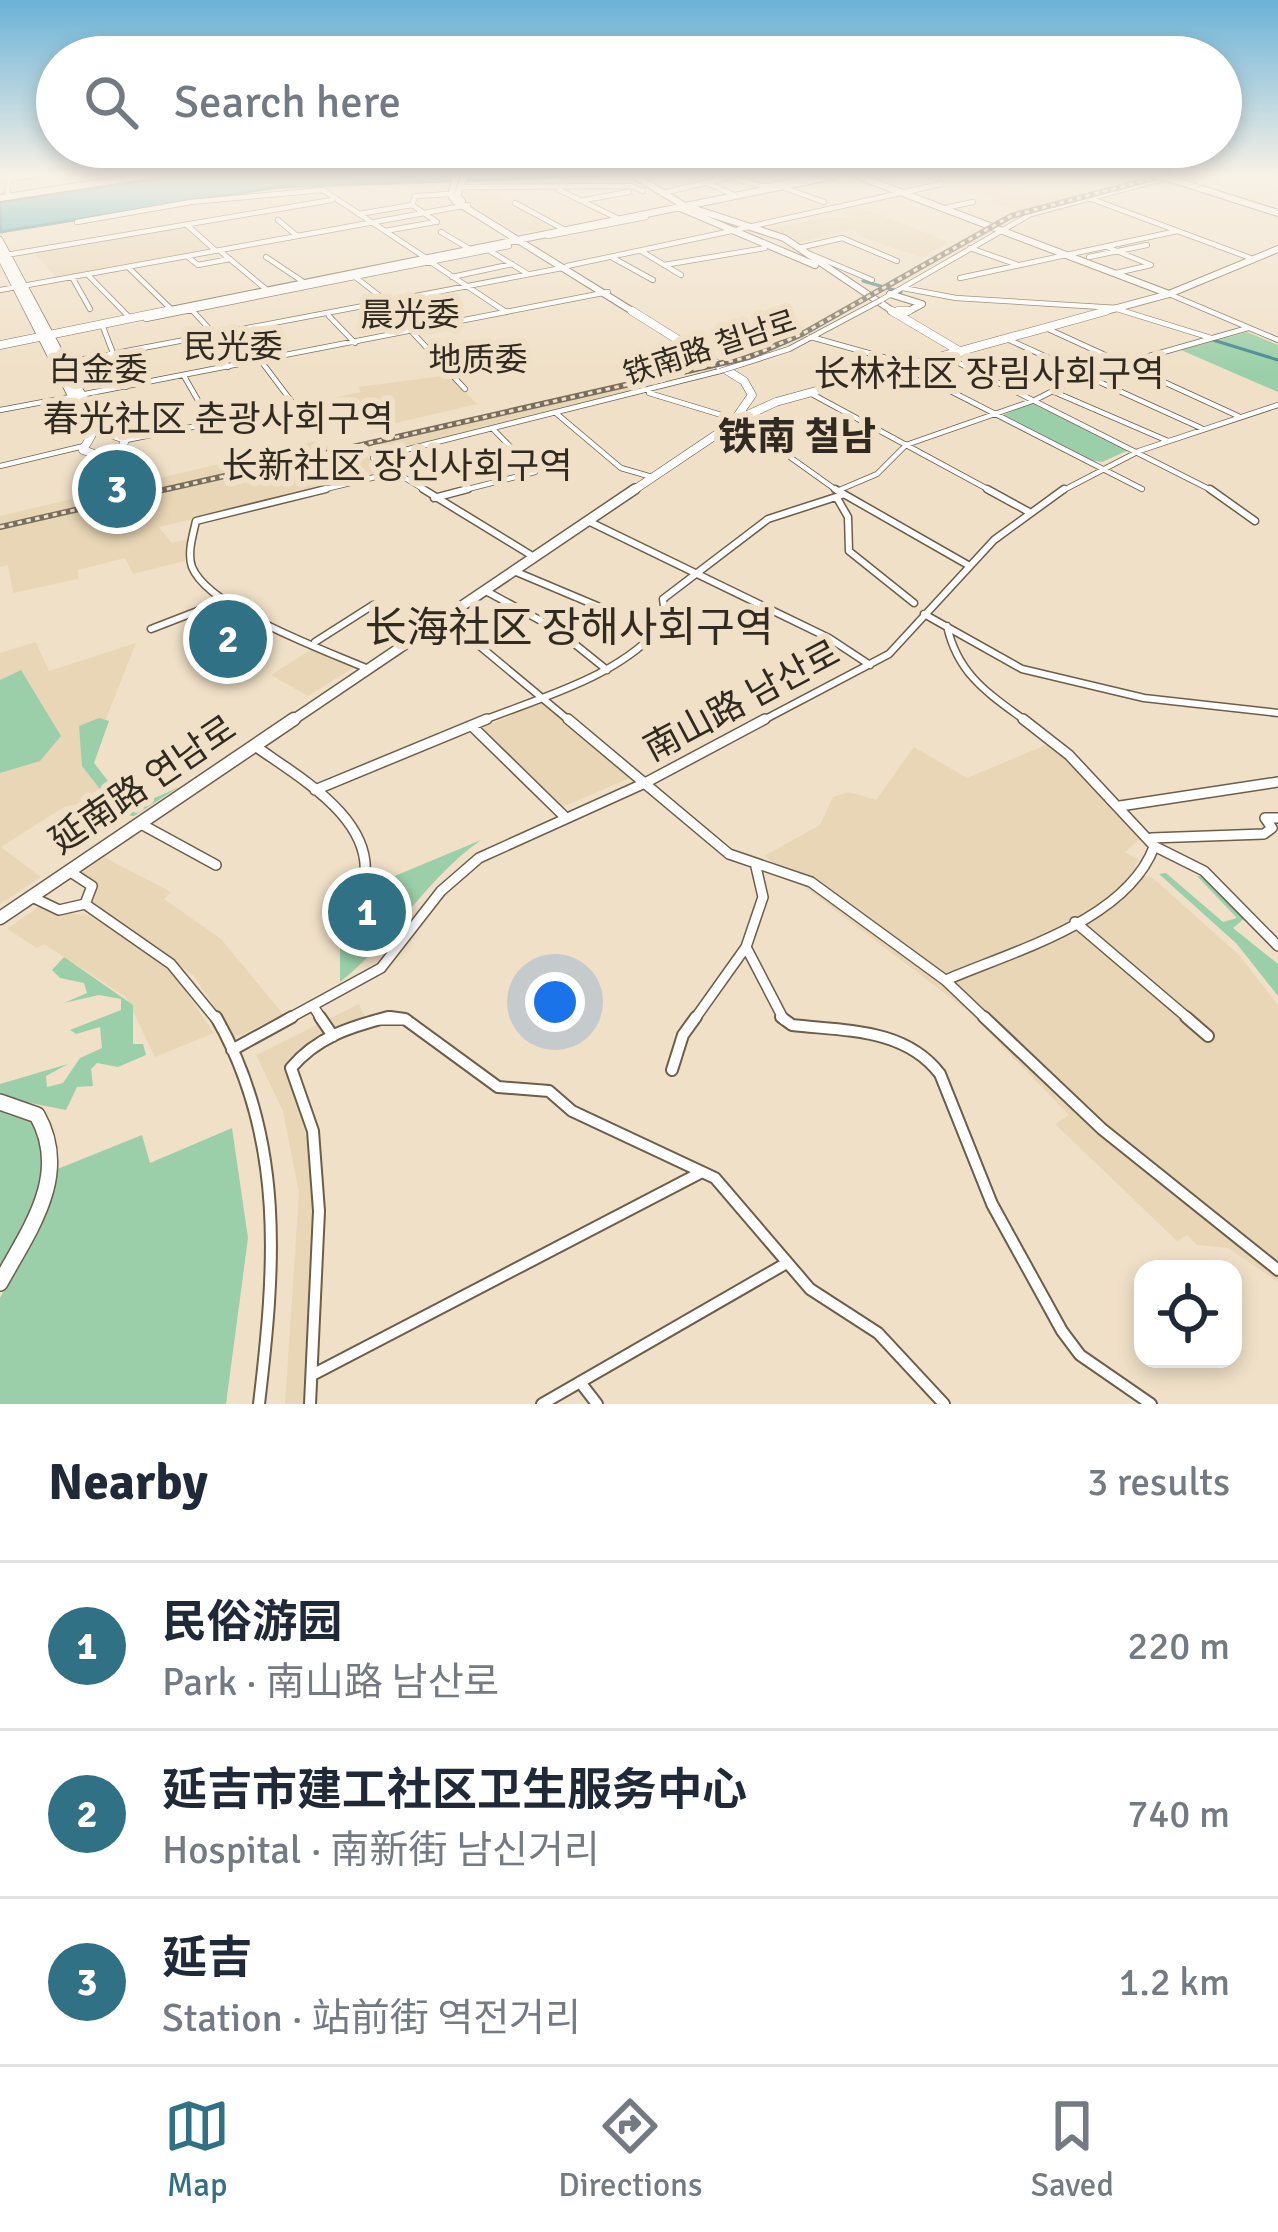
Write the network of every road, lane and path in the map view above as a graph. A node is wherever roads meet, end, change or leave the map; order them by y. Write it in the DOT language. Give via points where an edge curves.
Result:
graph roads {
  1 [pos="77,242"];
  2 [pos="207,242"];
  3 [pos="266,242"];
  4 [pos="400,242"];
  5 [pos="457,242"];
  6 [pos="514,242"];
  7 [pos="515,242"];
  8 [pos="516,242"];
  9 [pos="519,242"];
  10 [pos="680,242"];
  11 [pos="754,242"];
  12 [pos="785,242"];
  13 [pos="831,242"];
  14 [pos="850,242"];
  15 [pos="979,242"];
  16 [pos="1038,242"];
  17 [pos="1130,242"];
  18 [pos="1206,242"];
  19 [pos="1147,245"];
  20 [pos="969,247"];
  21 [pos="1106,247"];
  22 [pos="468,248"];
  23 [pos="765,248"];
  24 [pos="1278,248"];
  25 [pos="490,249"];
  26 [pos="218,250"];
  27 [pos="641,250"];
  28 [pos="803,250"];
  29 [pos="1118,251"];
  30 [pos="3,252"];
  31 [pos="778,254"];
  32 [pos="1070,254"];
  33 [pos="187,256"];
  34 [pos="266,257"];
  35 [pos="611,257"];
  36 [pos="1089,257"];
  37 [pos="230,259"];
  38 [pos="427,259"];
  39 [pos="1253,259"];
  40 [pos="897,261"];
  41 [pos="512,264"];
  42 [pos="821,264"];
  43 [pos="664,265"];
  44 [pos="1018,266"];
  45 [pos="128,267"];
  46 [pos="564,267"];
  47 [pos="803,268"];
  48 [pos="1116,273"];
  49 [pos="88,274"];
  50 [pos="681,274"];
  51 [pos="530,275"];
  52 [pos="354,276"];
  53 [pos="10,277"];
  54 [pos="72,277"];
  55 [pos="452,277"];
  56 [pos="960,278"];
  57 [pos="0,279"];
  58 [pos="653,280"];
  59 [pos="872,280"];
  60 [pos="302,281"];
  61 [pos="21,286"];
  62 [pos="468,287"];
  63 [pos="0,290"];
  64 [pos="267,290"];
  65 [pos="896,290"];
  66 [pos="604,292"];
  67 [pos="1169,294"];
  68 [pos="388,303"];
  69 [pos="882,304"];
  70 [pos="193,306"];
  71 [pos="170,308"];
  72 [pos="1117,308"];
  73 [pos="90,309"];
  74 [pos="508,313"];
  75 [pos="328,315"];
  76 [pos="128,316"];
  77 [pos="905,316"];
  78 [pos="98,326"];
  79 [pos="1046,328"];
  80 [pos="1249,328"];
  81 [pos="77,330"];
  82 [pos="424,330"];
  83 [pos="413,332"];
  84 [pos="47,336"];
  85 [pos="211,336"];
  86 [pos="812,337"];
  87 [pos="1211,338"];
  88 [pos="1007,339"];
  89 [pos="1278,340"];
  90 [pos="355,343"];
  91 [pos="5,344"];
  92 [pos="959,352"];
  93 [pos="113,354"];
  94 [pos="945,356"];
  95 [pos="261,361"];
  96 [pos="1122,362"];
  97 [pos="66,363"];
  98 [pos="904,367"];
  99 [pos="228,368"];
  100 [pos="1085,375"];
  101 [pos="184,376"];
  102 [pos="126,386"];
  103 [pos="465,389"];
  104 [pos="1050,391"];
  105 [pos="650,393"];
  106 [pos="810,393"];
  107 [pos="78,396"];
  108 [pos="754,398"];
  109 [pos="789,399"];
  110 [pos="1035,400"];
  111 [pos="324,401"];
  112 [pos="1278,405"];
  113 [pos="296,406"];
  114 [pos="0,410"];
  115 [pos="557,414"];
  116 [pos="994,414"];
  117 [pos="1239,416"];
  118 [pos="742,418"];
  119 [pos="211,423"];
  120 [pos="493,429"];
  121 [pos="1202,429"];
  122 [pos="108,435"];
  123 [pos="126,440"];
  124 [pos="1168,441"];
  125 [pos="88,444"];
  126 [pos="906,445"];
  127 [pos="1139,451"];
  128 [pos="0,466"];
  129 [pos="1100,469"];
  130 [pos="392,473"];
  131 [pos="652,477"];
  132 [pos="1142,489"];
  133 [pos="838,494"];
  134 [pos="432,498"];
  135 [pos="1029,512"];
  136 [pos="589,521"];
  137 [pos="1255,521"];
  138 [pos="534,557"];
  139 [pos="968,565"];
  140 [pos="513,570"];
  141 [pos="697,575"];
  142 [pos="486,591"];
  143 [pos="227,599"];
  144 [pos="914,603"];
  145 [pos="373,605"];
  146 [pos="602,608"];
  147 [pos="924,614"];
  148 [pos="446,618"];
  149 [pos="947,626"];
  150 [pos="151,628"];
  151 [pos="314,643"];
  152 [pos="870,665"];
  153 [pos="369,670"];
  154 [pos="607,670"];
  155 [pos="543,698"];
  156 [pos="1278,713"];
  157 [pos="474,728"];
  158 [pos="255,746"];
  159 [pos="1278,782"];
  160 [pos="645,783"];
  161 [pos="315,790"];
  162 [pos="1118,806"];
  163 [pos="566,818"];
  164 [pos="1278,818"];
  165 [pos="141,824"];
  166 [pos="1152,842"];
  167 [pos="216,865"];
  168 [pos="755,866"];
  169 [pos="777,868"];
  170 [pos="70,871"];
  171 [pos="763,884"];
  172 [pos="363,886"];
  173 [pos="31,897"];
  174 [pos="85,904"];
  175 [pos="0,918"];
  176 [pos="1075,922"];
  177 [pos="1278,946"];
  178 [pos="746,947"];
  179 [pos="945,980"];
  180 [pos="315,1009"];
  181 [pos="333,1036"];
  182 [pos="1208,1036"];
  183 [pos="232,1050"];
  184 [pos="672,1070"];
  185 [pos="0,1102"];
  186 [pos="701,1172"];
  187 [pos="785,1264"];
  188 [pos="1278,1270"];
  189 [pos="0,1283"];
  190 [pos="312,1375"];
  191 [pos="580,1382"];
  192 [pos="259,1404"];
  193 [pos="310,1404"];
  194 [pos="542,1404"];
  195 [pos="597,1404"];
  196 [pos="944,1404"];
  197 [pos="1151,1404"];
  1 -- 30 [label="street"];
  2 -- 26 [label="street"];
  3 -- 26 [label="street"];
  4 -- 38 [label="street"];
  5 -- 22 [label="street"];
  6 -- 22 [label="street"];
  7 -- 38 [label="main road"];
  8 -- 25 [label="main road"];
  9 -- 46 [label="main road"];
  10 -- 27 [label="street"];
  11 -- 23 [label="main road"];
  12 -- 28 [label="main road"];
  13 -- 28 [label="street"];
  14 -- 40 [label="street"];
  15 -- 20 [label="street, 铁南路 철남로"];
  16 -- 32 [label="main road"];
  17 -- 21 [label="street"];
  18 -- 39 [label="street"];
  19 -- 29 [label="street"];
  20 -- 44 [label="street"];
  20 -- 65 [label="street, 铁南路 철남로"];
  21 -- 29 [label="street"];
  21 -- 32 [label="street"];
  22 -- 38 [label="street"];
  23 -- 31 [label="main road"];
  23 -- 43 [label="street"];
  24 -- 39 [label="main road"];
  25 -- 38 [label="main road"];
  25 -- 41 [label="street"];
  26 -- 33 [label="street"];
  26 -- 37 [label="street"];
  27 -- 35 [label="street"];
  27 -- 43 [label="street"];
  28 -- 31 [label="main road"];
  28 -- 42 [label="main road"];
  29 -- 36 [label="street"];
  29 -- 48 [label="street" via="1151,265"];
  30 -- 53 [label="street"];
  30 -- 61 [label="main road"];
  31 -- 42 [label="main road"];
  32 -- 44 [label="street"];
  32 -- 48 [label="main road"];
  33 -- 37 [label="street" via="198,265"];
  33 -- 45 [label="street"];
  34 -- 60 [label="street"];
  35 -- 46 [label="street"];
  35 -- 58 [label="street"];
  37 -- 64 [label="street"];
  38 -- 52 [label="main road"];
  38 -- 55 [label="street"];
  38 -- 60 [label="street"];
  38 -- 64 [label="main road"];
  39 -- 67 [label="main road"];
  41 -- 51 [label="street"];
  41 -- 55 [label="street"];
  42 -- 47 [label="street"];
  42 -- 59 [label="street"];
  42 -- 69 [label="main road"];
  42 -- 92 [label="main road" via="893,319"];
  43 -- 50 [label="street"];
  44 -- 56 [label="street"];
  45 -- 49 [label="street"];
  45 -- 71 [label="street"];
  46 -- 51 [label="street"];
  46 -- 66 [label="main road"];
  48 -- 67 [label="main road"];
  49 -- 54 [label="street"];
  49 -- 76 [label="street"];
  51 -- 62 [label="street"];
  52 -- 68 [label="street"];
  52 -- 70 [label="main road"];
  53 -- 57 [label="street"];
  53 -- 61 [label="street"];
  54 -- 61 [label="street"];
  54 -- 73 [label="street"];
  55 -- 62 [label="street"];
  60 -- 64 [label="street"];
  61 -- 63 [label="street"];
  61 -- 84 [label="main road"];
  62 -- 68 [label="street"];
  62 -- 74 [label="street"];
  64 -- 70 [label="main road"];
  65 -- 69 [label="street, 铁南路 철남로"];
  65 -- 72 [label="street" via="944,300 1081,300"];
  65 -- 77 [label="main road" via="922,304"];
  66 -- 74 [label="street"];
  66 -- 108 [label="main road" via="740,379"];
  67 -- 72 [label="main road"];
  67 -- 80 [label="street"];
  68 -- 75 [label="street"];
  68 -- 82 [label="street"];
  69 -- 77 [label="main road"];
  69 -- 86 [label="street, 铁南路 철남로, bridge"];
  70 -- 71 [label="street"];
  70 -- 78 [label="main road"];
  70 -- 81 [label="main road"];
  70 -- 85 [label="street"];
  71 -- 76 [label="street"];
  72 -- 79 [label="main road"];
  72 -- 87 [label="street"];
  74 -- 82 [label="street"];
  75 -- 85 [label="street"];
  75 -- 90 [label="street"];
  76 -- 81 [label="street"];
  77 -- 92 [label="main road"];
  78 -- 81 [label="main road"];
  78 -- 84 [label="main road"];
  78 -- 93 [label="street"];
  79 -- 88 [label="main road"];
  79 -- 96 [label="street"];
  80 -- 87 [label="street"];
  80 -- 89 [label="street"];
  81 -- 84 [label="main road"];
  81 -- 84 [label="main road"];
  82 -- 83 [label="street"];
  83 -- 90 [label="street"];
  83 -- 103 [label="street"];
  84 -- 91 [label="main road"];
  84 -- 91 [label="main road"];
  84 -- 97 [label="main road"];
  84 -- 107 [label="main road"];
  85 -- 93 [label="street"];
  85 -- 99 [label="street"];
  86 -- 98 [label="street"];
  86 -- 105 [label="street, 铁南路 철남로, bridge"];
  87 -- 96 [label="street"];
  88 -- 92 [label="main road"];
  88 -- 100 [label="street"];
  90 -- 95 [label="street"];
  92 -- 94 [label="main road"];
  93 -- 97 [label="street"];
  93 -- 102 [label="street"];
  94 -- 98 [label="main road"];
  94 -- 110 [label="street"];
  95 -- 99 [label="street"];
  95 -- 113 [label="street"];
  96 -- 100 [label="street"];
  96 -- 117 [label="street"];
  97 -- 107 [label="main road"];
  98 -- 106 [label="main road"];
  98 -- 116 [label="street"];
  99 -- 101 [label="street"];
  100 -- 104 [label="street"];
  100 -- 121 [label="street"];
  101 -- 102 [label="street"];
  101 -- 119 [label="street"];
  102 -- 107 [label="street"];
  104 -- 110 [label="street"];
  104 -- 124 [label="street"];
  105 -- 115 [label="street, 铁南路 철남로"];
  105 -- 118 [label="street"];
  106 -- 109 [label="main road"];
  106 -- 126 [label="street"];
  107 -- 114 [label="street"];
  107 -- 122 [label="main road"];
  107 -- 125 [label="main road" via="94,431"];
  108 -- 109 [label="main road"];
  108 -- 118 [label="main road, 延南路 연남로"];
  109 -- 118 [label="main road"];
  110 -- 116 [label="street"];
  110 -- 127 [label="street"];
  111 -- 113 [label="street"];
  112 -- 117 [label="street, 南山路 남산로"];
  113 -- 119 [label="street"];
  115 -- 120 [label="street, 铁南路 철남로"];
  115 -- 131 [label="street" via="621,468"];
  116 -- 126 [label="street"];
  116 -- 129 [label="street"];
  117 -- 121 [label="street, 南山路 남산로"];
  118 -- 131 [label="main road, 延南路 연남로"];
  118 -- 133 [label="street"];
  119 -- 123 [label="street"];
  120 -- 130 [label="street, 铁南路 철남로" via="373,458"];
  120 -- 134 [label="street" via="535,472"];
  121 -- 124 [label="street, 南山路 남산로"];
  122 -- 123 [label="main road"];
  122 -- 125 [label="main road"];
  123 -- 125 [label="main road" via="116,452"];
  124 -- 127 [label="street, 南山路 남산로"];
  125 -- 128 [label="street"];
  126 -- 133 [label="street" via="877,474"];
  126 -- 135 [label="street"];
  127 -- 129 [label="street, 南山路 남산로"];
  127 -- 137 [label="street"];
  129 -- 132 [label="street"];
  129 -- 135 [label="street, 南山路 남산로"];
  130 -- 134 [label="street"];
  130 -- 143 [label="street" via="196,521 193,570"];
  131 -- 136 [label="main road, 延南路 연남로"];
  133 -- 139 [label="street"];
  133 -- 141 [label="street" via="768,519"];
  133 -- 144 [label="street" via="849,551"];
  134 -- 138 [label="street"];
  135 -- 139 [label="street, 南山路 남산로"];
  136 -- 138 [label="main road, 延南路 연남로"];
  136 -- 141 [label="street"];
  138 -- 140 [label="main road, 延南路 연남로"];
  139 -- 147 [label="street, 南山路 남산로"];
  140 -- 142 [label="main road, 延南路 연남로"];
  140 -- 146 [label="street"];
  141 -- 152 [label="street"];
  141 -- 154 [label="street" via="663,599 666,621 646,646"];
  142 -- 148 [label="main road, 延南路 연남로"];
  142 -- 154 [label="street" via="556,629"];
  143 -- 150 [label="street"];
  143 -- 151 [label="street"];
  145 -- 151 [label="street"];
  147 -- 149 [label="street"];
  147 -- 152 [label="street, 南山路 남산로"];
  148 -- 153 [label="main road, 延南路 연남로"];
  148 -- 155 [label="street"];
  149 -- 156 [label="street" via="1022,669 1144,698"];
  149 -- 162 [label="street" via="966,676 1069,755"];
  151 -- 153 [label="street"];
  152 -- 160 [label="street, 南山路 남산로"];
  153 -- 158 [label="main road, 延南路 연남로"];
  154 -- 155 [label="street"];
  155 -- 157 [label="street"];
  155 -- 160 [label="street"];
  157 -- 161 [label="street"];
  157 -- 163 [label="street"];
  158 -- 161 [label="street"];
  158 -- 165 [label="main road, 延南路 연남로"];
  159 -- 162 [label="street"];
  160 -- 163 [label="street, 南山路 남산로"];
  160 -- 168 [label="street" via="729,854"];
  161 -- 172 [label="street" via="366,851"];
  162 -- 166 [label="street"];
  163 -- 180 [label="street, 南山路 남산로" via="455,875 381,968"];
  164 -- 166 [label="street" via="1265,818 1272,828 1264,834"];
  165 -- 167 [label="street"];
  165 -- 170 [label="main road, 延南路 연남로"];
  166 -- 176 [label="street" via="1144,872"];
  166 -- 177 [label="street" via="1204,871"];
  168 -- 169 [label="street"];
  168 -- 171 [label="street"];
  169 -- 171 [label="street"];
  169 -- 179 [label="street" via="811,882"];
  170 -- 173 [label="main road, 延南路 연남로"];
  170 -- 174 [label="street" via="92,886"];
  171 -- 178 [label="street"];
  173 -- 174 [label="street" via="59,910"];
  173 -- 175 [label="main road, 延南路 연남로"];
  174 -- 183 [label="street" via="182,974"];
  176 -- 179 [label="street"];
  176 -- 182 [label="street"];
  178 -- 184 [label="street" via="683,1035"];
  178 -- 197 [label="street" via="781,1018 885,1038 933,1061 992,1204 1062,1331 1080,1355"];
  179 -- 188 [label="street" via="1102,1130"];
  180 -- 181 [label="street"];
  180 -- 183 [label="street, 南山路 남산로"];
  181 -- 186 [label="street" via="371,1018 405,1019 493,1084 549,1090 572,1111"];
  181 -- 190 [label="street" via="291,1068 313,1131 320,1211"];
  183 -- 192 [label="street" via="261,1123 276,1200"];
  185 -- 189 [label="main road" via="42,1121 54,1160"];
  186 -- 187 [label="street" via="720,1183"];
  186 -- 190 [label="street"];
  187 -- 191 [label="street"];
  187 -- 196 [label="street" via="891,1344"];
  190 -- 193 [label="street"];
  191 -- 194 [label="street"];
  191 -- 195 [label="street"];
}
